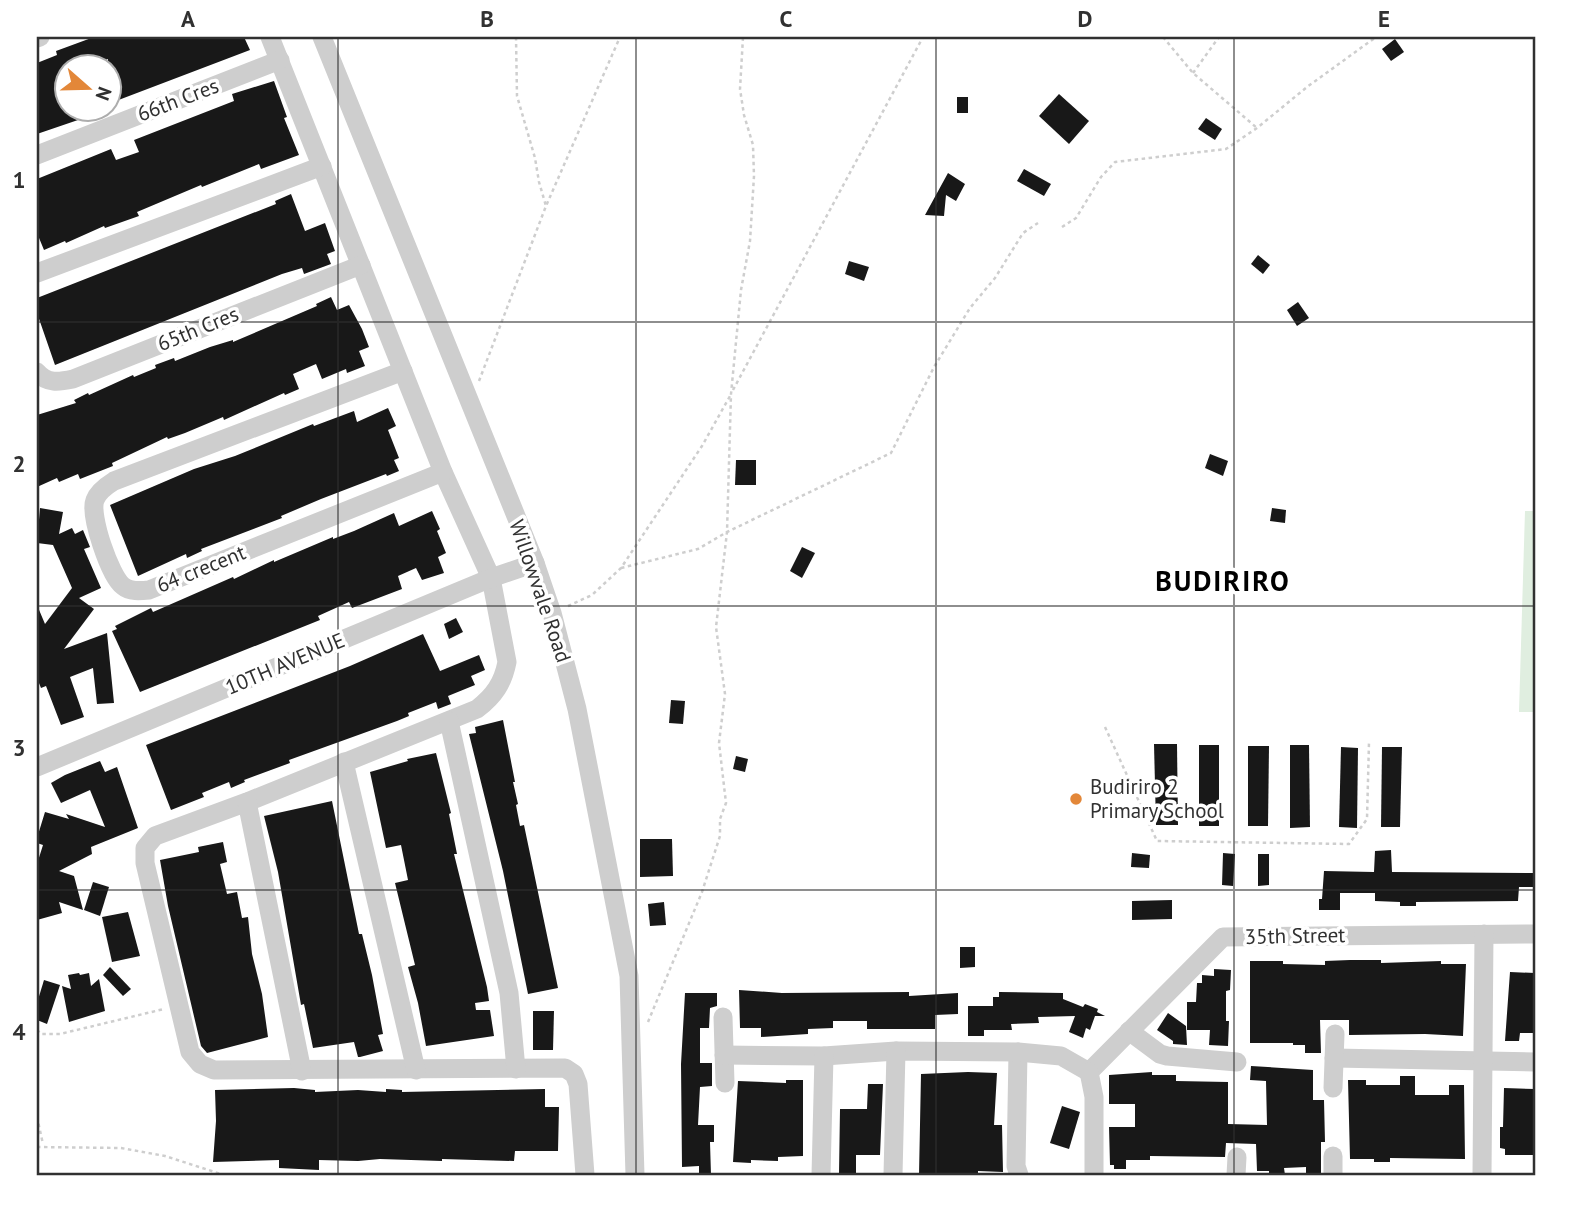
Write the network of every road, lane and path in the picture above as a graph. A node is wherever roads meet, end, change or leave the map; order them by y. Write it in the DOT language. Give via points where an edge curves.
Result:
graph roads {
  1 [pos="270,37"];
  2 [pos="323,37"];
  3 [pos="516,37"];
  4 [pos="620,37"];
  5 [pos="743,37"];
  6 [pos="923,37"];
  7 [pos="1163,37"];
  8 [pos="1219,37"];
  9 [pos="1376,37"];
  10 [pos="280,60"];
  11 [pos="1193,74"];
  12 [pos="1257,128"];
  13 [pos="37,155"];
  14 [pos="322,166"];
  15 [pos="546,206"];
  16 [pos="1038,223"];
  17 [pos="1062,227"];
  18 [pos="361,265"];
  19 [pos="37,272"];
  20 [pos="402,371"];
  21 [pos="37,372"];
  22 [pos="731,394"];
  23 [pos="467,398"];
  24 [pos="443,472"];
  25 [pos="727,532"];
  26 [pos="535,563"];
  27 [pos="621,568"];
  28 [pos="491,578"];
  29 [pos="552,613"];
  30 [pos="449,721"];
  31 [pos="1105,727"];
  32 [pos="1369,742"];
  33 [pos="344,762"];
  34 [pos="37,767"];
  35 [pos="247,802"];
  36 [pos="1484,933"];
  37 [pos="1535,934"];
  38 [pos="177,1005"];
  39 [pos="723,1017"];
  40 [pos="37,1031"];
  41 [pos="1129,1031"];
  42 [pos="643,1032"];
  43 [pos="41,1034"];
  44 [pos="1335,1034"];
  45 [pos="37,1039"];
  46 [pos="896,1051"];
  47 [pos="1018,1052"];
  48 [pos="724,1055"];
  49 [pos="824,1056"];
  50 [pos="1334,1058"];
  51 [pos="1237,1062"];
  52 [pos="1484,1062"];
  53 [pos="1535,1062"];
  54 [pos="516,1069"];
  55 [pos="416,1070"];
  56 [pos="302,1071"];
  57 [pos="1089,1072"];
  58 [pos="725,1083"];
  59 [pos="1333,1088"];
  60 [pos="37,1117"];
  61 [pos="43,1146"];
  62 [pos="37,1147"];
  63 [pos="224,1175"];
  64 [pos="586,1175"];
  65 [pos="635,1175"];
  66 [pos="821,1175"];
  67 [pos="893,1175"];
  68 [pos="1019,1175"];
  69 [pos="1094,1175"];
  70 [pos="1482,1175"];
  1 -- 10 [label="street"];
  2 -- 23 [label="street, Willowvale Road"];
  3 -- 15 [label="path" via="517,96"];
  4 -- 15 [label="path"];
  5 -- 22 [label="path" via="740,89 753,145 754,176"];
  6 -- 22 [label="path"];
  7 -- 11 [label="path"];
  8 -- 11 [label="path"];
  9 -- 12 [label="path"];
  10 -- 13 [label="street, 66th Cres"];
  10 -- 14 [label="street"];
  11 -- 12 [label="path"];
  12 -- 17 [label="path" via="1226,149 1115,162 1076,218"];
  14 -- 18 [label="street"];
  14 -- 19 [label="street"];
  15 -- 23 [label="path" via="476,389"];
  16 -- 25 [label="path" via="1023,233 970,308 891,453"];
  18 -- 20 [label="street"];
  18 -- 21 [label="street, 65th Cres" via="73,379 46,380"];
  20 -- 24 [label="street"];
  20 -- 24 [label="street, 64 crecent" via="114,481 96,498 92,510 116,578 124,588 149,590"];
  22 -- 25 [label="path"];
  22 -- 27 [label="path"];
  23 -- 26 [label="street, Willowvale Road"];
  24 -- 28 [label="street"];
  25 -- 27 [label="path" via="698,549"];
  25 -- 42 [label="path" via="716,627 725,694 719,743 726,803 702,892"];
  26 -- 28 [label="street, 10TH AVENUE"];
  26 -- 29 [label="street, Willowvale Road"];
  27 -- 29 [label="path" via="592,595"];
  28 -- 30 [label="street" via="505,645 505,674 490,699"];
  28 -- 34 [label="street, 10TH AVENUE"];
  29 -- 65 [label="street, Willowvale Road" via="577,709 629,976"];
  30 -- 33 [label="street"];
  30 -- 54 [label="street" via="509,993"];
  31 -- 32 [label="path" via="1157,841 1349,844 1367,819"];
  33 -- 35 [label="street"];
  33 -- 55 [label="street"];
  35 -- 38 [label="street" via="155,836 145,848"];
  35 -- 56 [label="street"];
  36 -- 37 [label="street, 35th Street"];
  36 -- 41 [label="street, 35th Street" via="1223,937"];
  36 -- 52 [label="street"];
  38 -- 43 [label="path" via="72,1032"];
  38 -- 56 [label="street" via="190,1052 200,1063 214,1070"];
  39 -- 48 [label="street"];
  40 -- 43 [label="path"];
  41 -- 51 [label="street" via="1160,1054"];
  41 -- 57 [label="street, 35th Street"];
  43 -- 45 [label="path"];
  44 -- 50 [label="street"];
  46 -- 47 [label="street"];
  46 -- 49 [label="street"];
  46 -- 67 [label="street"];
  47 -- 57 [label="street" via="1061,1056"];
  47 -- 68 [label="street"];
  48 -- 49 [label="street"];
  48 -- 58 [label="street"];
  49 -- 66 [label="street"];
  50 -- 52 [label="street"];
  50 -- 59 [label="street"];
  52 -- 53 [label="street"];
  52 -- 70 [label="street"];
  54 -- 55 [label="street"];
  54 -- 64 [label="street" via="565,1068 574,1074 581,1100"];
  55 -- 56 [label="street"];
  57 -- 69 [label="street" via="1094,1097"];
  60 -- 61 [label="path"];
  61 -- 62 [label="path"];
  61 -- 63 [label="path" via="121,1148"];
}
